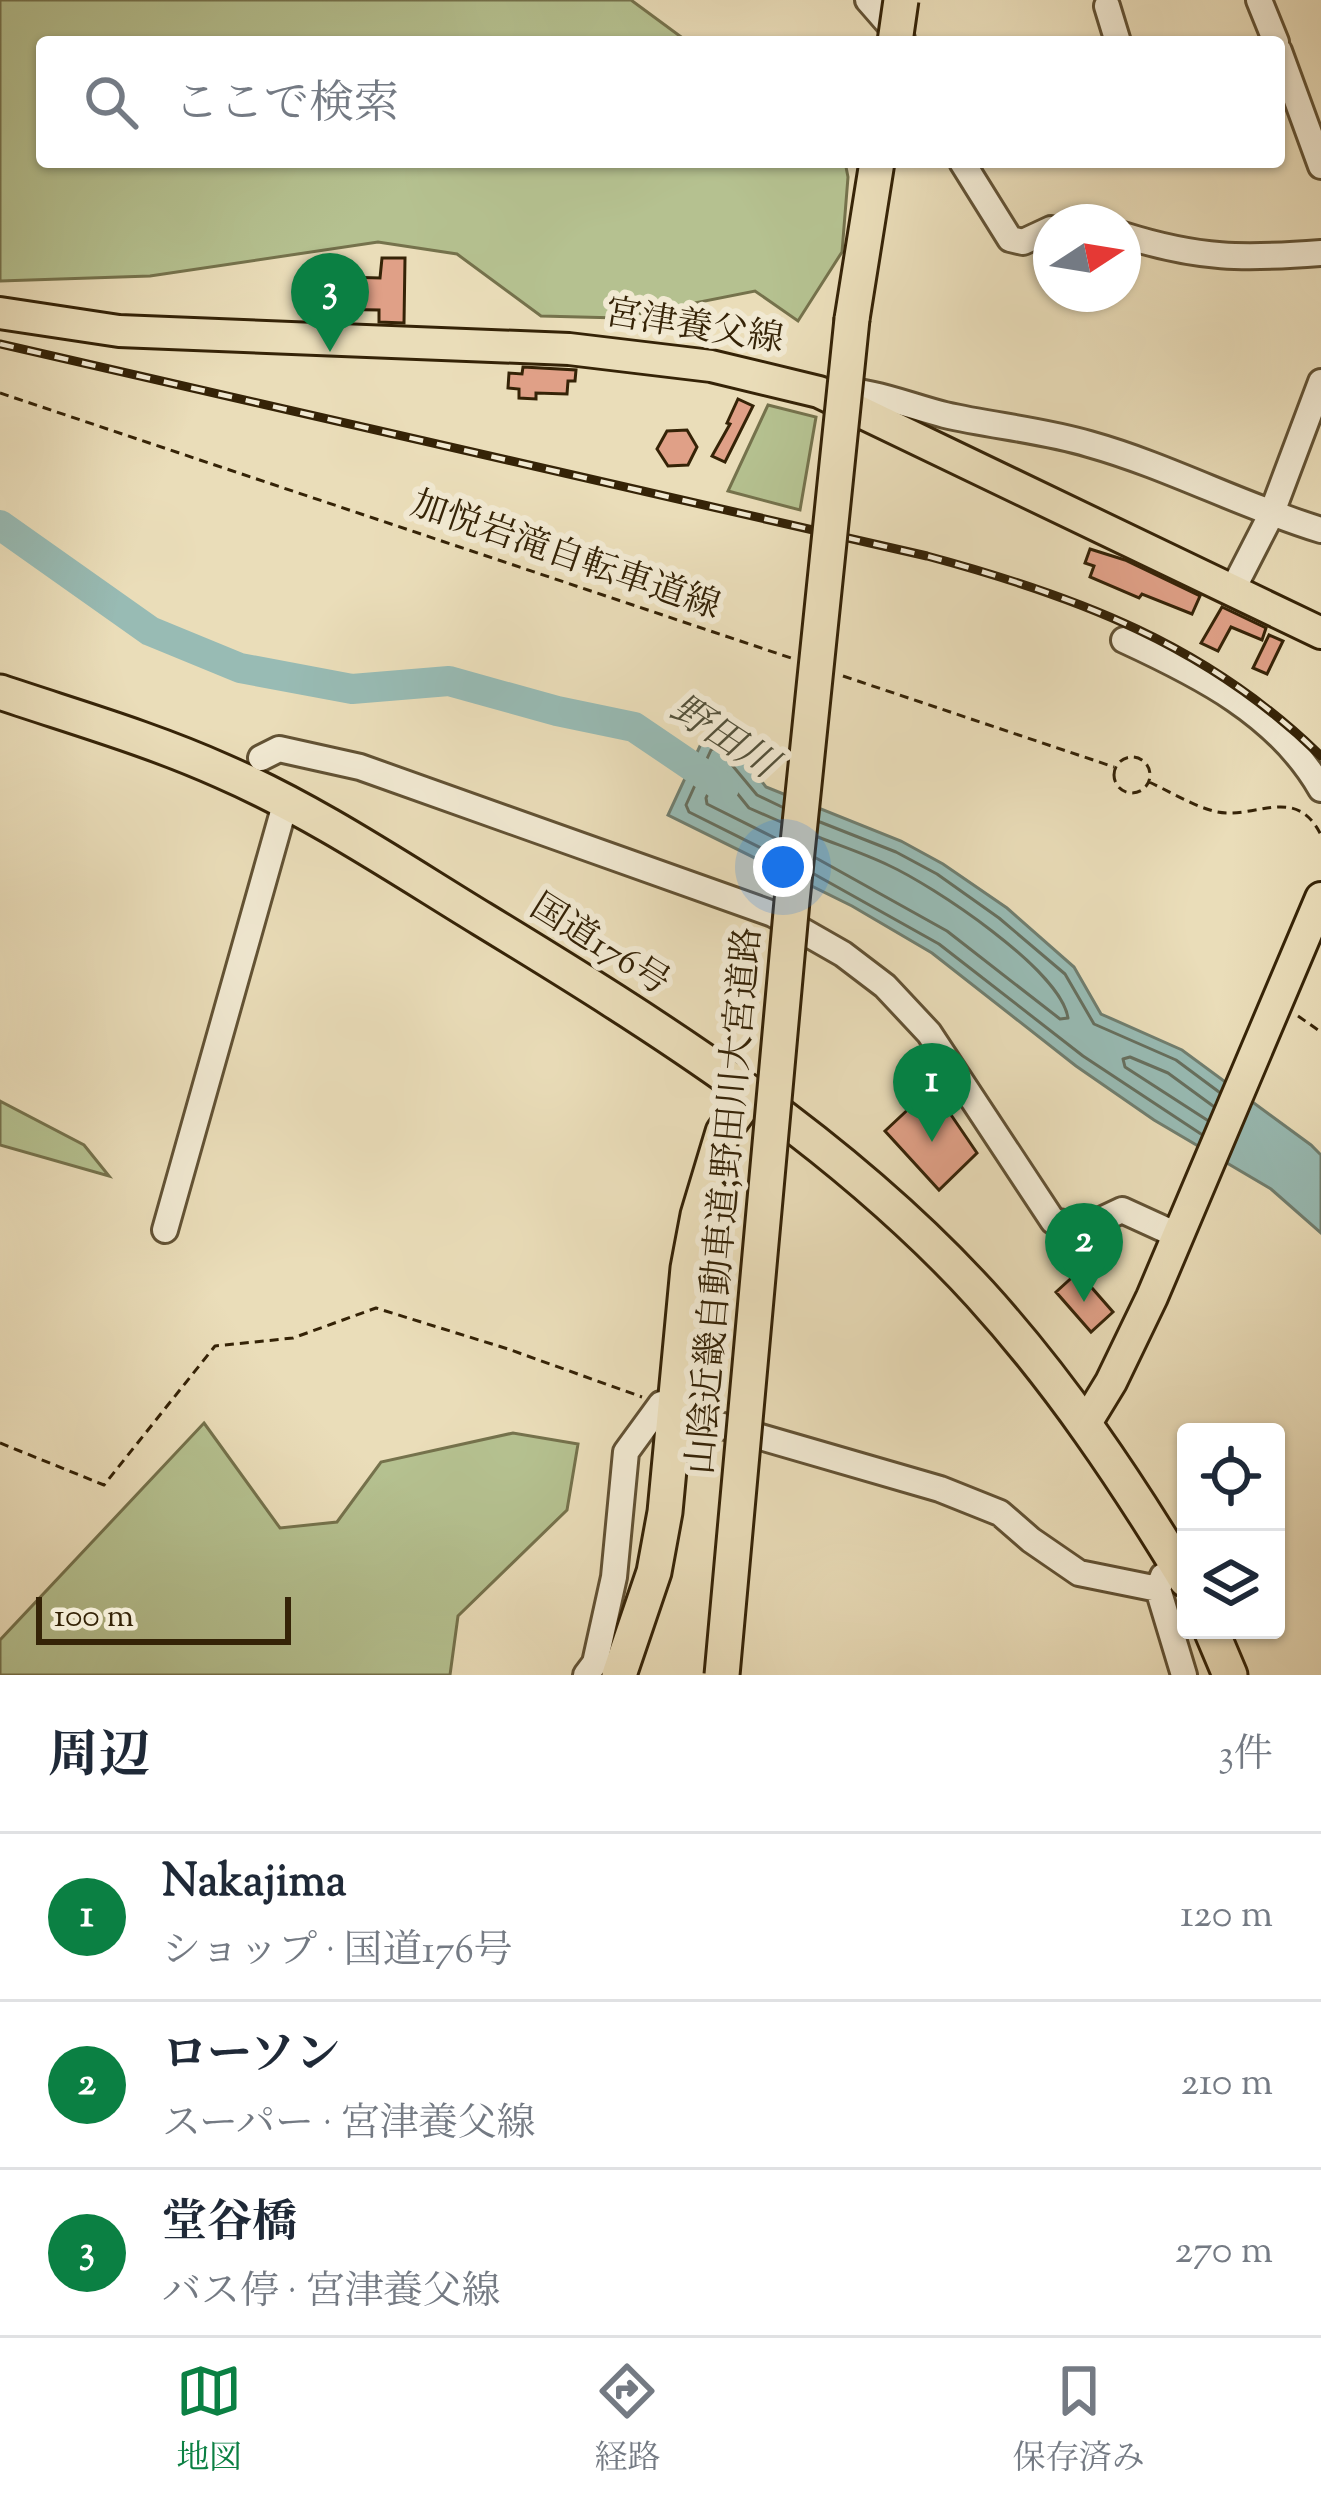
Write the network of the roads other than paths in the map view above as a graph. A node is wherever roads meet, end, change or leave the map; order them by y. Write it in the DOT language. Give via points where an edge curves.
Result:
graph roads {
  1 [pos="868,0"];
  2 [pos="901,0"];
  3 [pos="1259,0"];
  4 [pos="1107,5"];
  5 [pos="896,36"];
  6 [pos="900,36"];
  7 [pos="1116,36"];
  8 [pos="1272,36"];
  9 [pos="1285,69"];
  10 [pos="1321,166"];
  11 [pos="876,168"];
  12 [pos="966,168"];
  13 [pos="1033,237"];
  14 [pos="1141,241"];
  15 [pos="1321,253"];
  16 [pos="0,313"];
  17 [pos="1321,382"];
  18 [pos="819,392"];
  19 [pos="1271,515"];
  20 [pos="1321,530"];
  21 [pos="1232,591"];
  22 [pos="1321,633"];
  23 [pos="1124,640"];
  24 [pos="0,692"];
  25 [pos="261,758"];
  26 [pos="1321,789"];
  27 [pos="286,801"];
  28 [pos="1321,898"];
  29 [pos="750,1095"];
  30 [pos="1182,1229"];
  31 [pos="165,1230"];
  32 [pos="664,1405"];
  33 [pos="702,1420"];
  34 [pos="1086,1423"];
  35 [pos="1172,1576"];
  36 [pos="1215,1639"];
  37 [pos="586,1675"];
  38 [pos="619,1675"];
  39 [pos="637,1675"];
  40 [pos="722,1675"];
  41 [pos="1184,1675"];
  42 [pos="1230,1675"];
  1 -- 6 [label="street"];
  2 -- 5 [label="highway, bridge"];
  3 -- 8 [label="street"];
  4 -- 7 [label="street"];
  9 -- 10 [label="street"];
  11 -- 40 [label="highway, 山陰近畿自動車道;野田川大宮道路, bridge" via="852,319 792,901"];
  12 -- 13 [label="street" via="1010,239"];
  14 -- 15 [label="street" via="1243,260"];
  16 -- 18 [label="main road, 宮津養父線" via="118,331 569,349 711,366"];
  17 -- 19 [label="street"];
  18 -- 19 [label="street" via="858,389 1092,444"];
  18 -- 21 [label="main road, 宮津養父線"];
  19 -- 20 [label="street"];
  19 -- 21 [label="street"];
  21 -- 22 [label="main road, 宮津養父線"];
  23 -- 26 [label="street" via="1210,681 1279,734"];
  24 -- 27 [label="highway, 国道176号"];
  25 -- 30 [label="street" via="279,748 360,767 773,914 871,975 929,1033 1052,1221 1086,1227 1122,1210"];
  27 -- 29 [label="highway, 国道176号" via="643,1018"];
  27 -- 31 [label="street"];
  28 -- 30 [label="main road" via="1283,1013"];
  29 -- 34 [label="highway, 国道176号" via="933,1246"];
  29 -- 38 [label="highway" via="723,1132 698,1214 665,1512"];
  29 -- 39 [label="highway" via="717,1222 682,1509"];
  30 -- 34 [label="main road"];
  32 -- 37 [label="street" via="626,1452 614,1577"];
  33 -- 35 [label="street" via="1000,1513 1079,1573"];
  34 -- 35 [label="highway, 国道176号" via="1135,1494"];
  35 -- 41 [label="street"];
  36 -- 42 [label="highway"];
}
